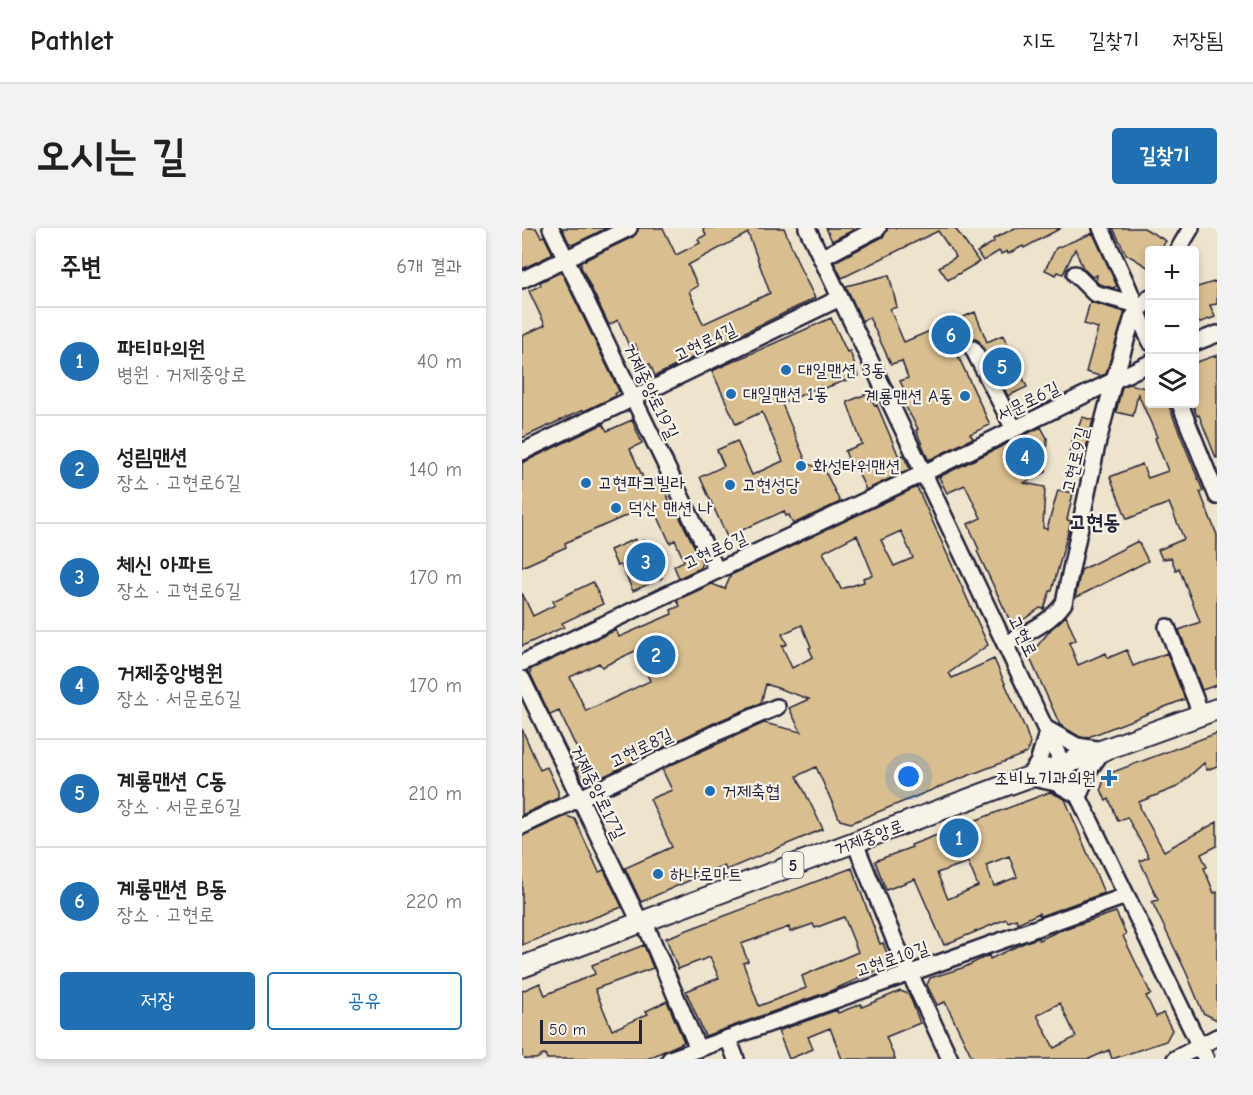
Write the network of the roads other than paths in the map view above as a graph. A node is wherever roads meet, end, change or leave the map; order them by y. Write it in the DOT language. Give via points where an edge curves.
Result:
graph roads {
  1 [pos="551,228"];
  2 [pos="629,228"];
  3 [pos="807,228"];
  4 [pos="1101,228"];
  5 [pos="1191,228"];
  6 [pos="871,230"];
  7 [pos="1180,246"];
  8 [pos="820,258"];
  9 [pos="566,260"];
  10 [pos="1076,274"];
  11 [pos="522,280"];
  12 [pos="840,298"];
  13 [pos="1146,300"];
  14 [pos="1136,309"];
  15 [pos="1145,332"];
  16 [pos="1217,334"];
  17 [pos="1199,341"];
  18 [pos="974,348"];
  19 [pos="1145,365"];
  20 [pos="1114,380"];
  21 [pos="633,399"];
  22 [pos="1182,408"];
  23 [pos="1014,429"];
  24 [pos="522,452"];
  25 [pos="1211,466"];
  26 [pos="924,474"];
  27 [pos="1217,496"];
  28 [pos="717,571"];
  29 [pos="1167,627"];
  30 [pos="1006,644"];
  31 [pos="522,663"];
  32 [pos="522,679"];
  33 [pos="777,707"];
  34 [pos="1212,712"];
  35 [pos="1046,730"];
  36 [pos="1103,750"];
  37 [pos="1064,765"];
  38 [pos="1028,777"];
  39 [pos="1079,796"];
  40 [pos="579,800"];
  41 [pos="522,826"];
  42 [pos="855,843"];
  43 [pos="1126,896"];
  44 [pos="642,921"];
  45 [pos="522,967"];
  46 [pos="910,974"];
  47 [pos="1217,1037"];
  48 [pos="728,1038"];
  49 [pos="698,1049"];
  50 [pos="1203,1052"];
  51 [pos="670,1059"];
  52 [pos="736,1059"];
  53 [pos="950,1059"];
  54 [pos="1175,1059"];
  1 -- 9 [label="street, 거제중앙로19길"];
  2 -- 9 [label="street"];
  3 -- 8 [label="street, 고현로"];
  4 -- 14 [label="street"];
  5 -- 7 [label="street"];
  6 -- 8 [label="street"];
  8 -- 12 [label="street, 고현로"];
  9 -- 11 [label="street"];
  9 -- 21 [label="street, 거제중앙로19길"];
  10 -- 14 [label="street" via="1094,294"];
  12 -- 21 [label="street, 고현로4길"];
  12 -- 26 [label="street, 고현로"];
  13 -- 14 [label="street, 고현로9길"];
  14 -- 15 [label="street"];
  14 -- 20 [label="street, 고현로9길"];
  16 -- 17 [label="street"];
  18 -- 23 [label="street"];
  19 -- 20 [label="street, 서문로6길"];
  20 -- 23 [label="street, 서문로6길"];
  20 -- 30 [label="street, 고현로9길" via="1064,603 1044,624"];
  21 -- 24 [label="street, 고현로4길"];
  21 -- 28 [label="street, 거제중앙로19길"];
  22 -- 25 [label="street"];
  23 -- 26 [label="street, 서문로6길"];
  25 -- 27 [label="street"];
  26 -- 28 [label="street, 고현로6길"];
  26 -- 30 [label="street, 고현로"];
  28 -- 31 [label="street, 고현로6길"];
  29 -- 34 [label="street"];
  30 -- 35 [label="street, 고현로"];
  32 -- 40 [label="street, 거제중앙로17길"];
  33 -- 40 [label="street, 고현로8길"];
  34 -- 36 [label="main road, 거제중앙로 / 5"];
  35 -- 36 [label="street" via="1077,746"];
  35 -- 37 [label="street, 고현로"];
  35 -- 38 [label="street" via="1038,763"];
  36 -- 37 [label="main road, 거제중앙로 / 5"];
  36 -- 39 [label="street" via="1087,773"];
  37 -- 38 [label="main road, 거제중앙로 / 5"];
  37 -- 39 [label="street, 고현로"];
  38 -- 39 [label="street" via="1056,783"];
  38 -- 42 [label="main road, 거제중앙로 / 5"];
  39 -- 43 [label="street, 고현로"];
  40 -- 41 [label="street, 고현로8길"];
  40 -- 44 [label="street, 거제중앙로17길"];
  42 -- 44 [label="main road, 거제중앙로 / 5"];
  42 -- 46 [label="street"];
  43 -- 46 [label="street, 고현로10길"];
  43 -- 50 [label="street, 고현로"];
  44 -- 45 [label="main road, 거제중앙로 / 5"];
  44 -- 49 [label="street, 거제중앙로17길"];
  46 -- 48 [label="street, 고현로10길"];
  46 -- 53 [label="street"];
  47 -- 50 [label="street"];
  48 -- 49 [label="street, 고현로10길"];
  48 -- 52 [label="street"];
  49 -- 51 [label="street, 고현로10길"];
  50 -- 54 [label="street"];
}
